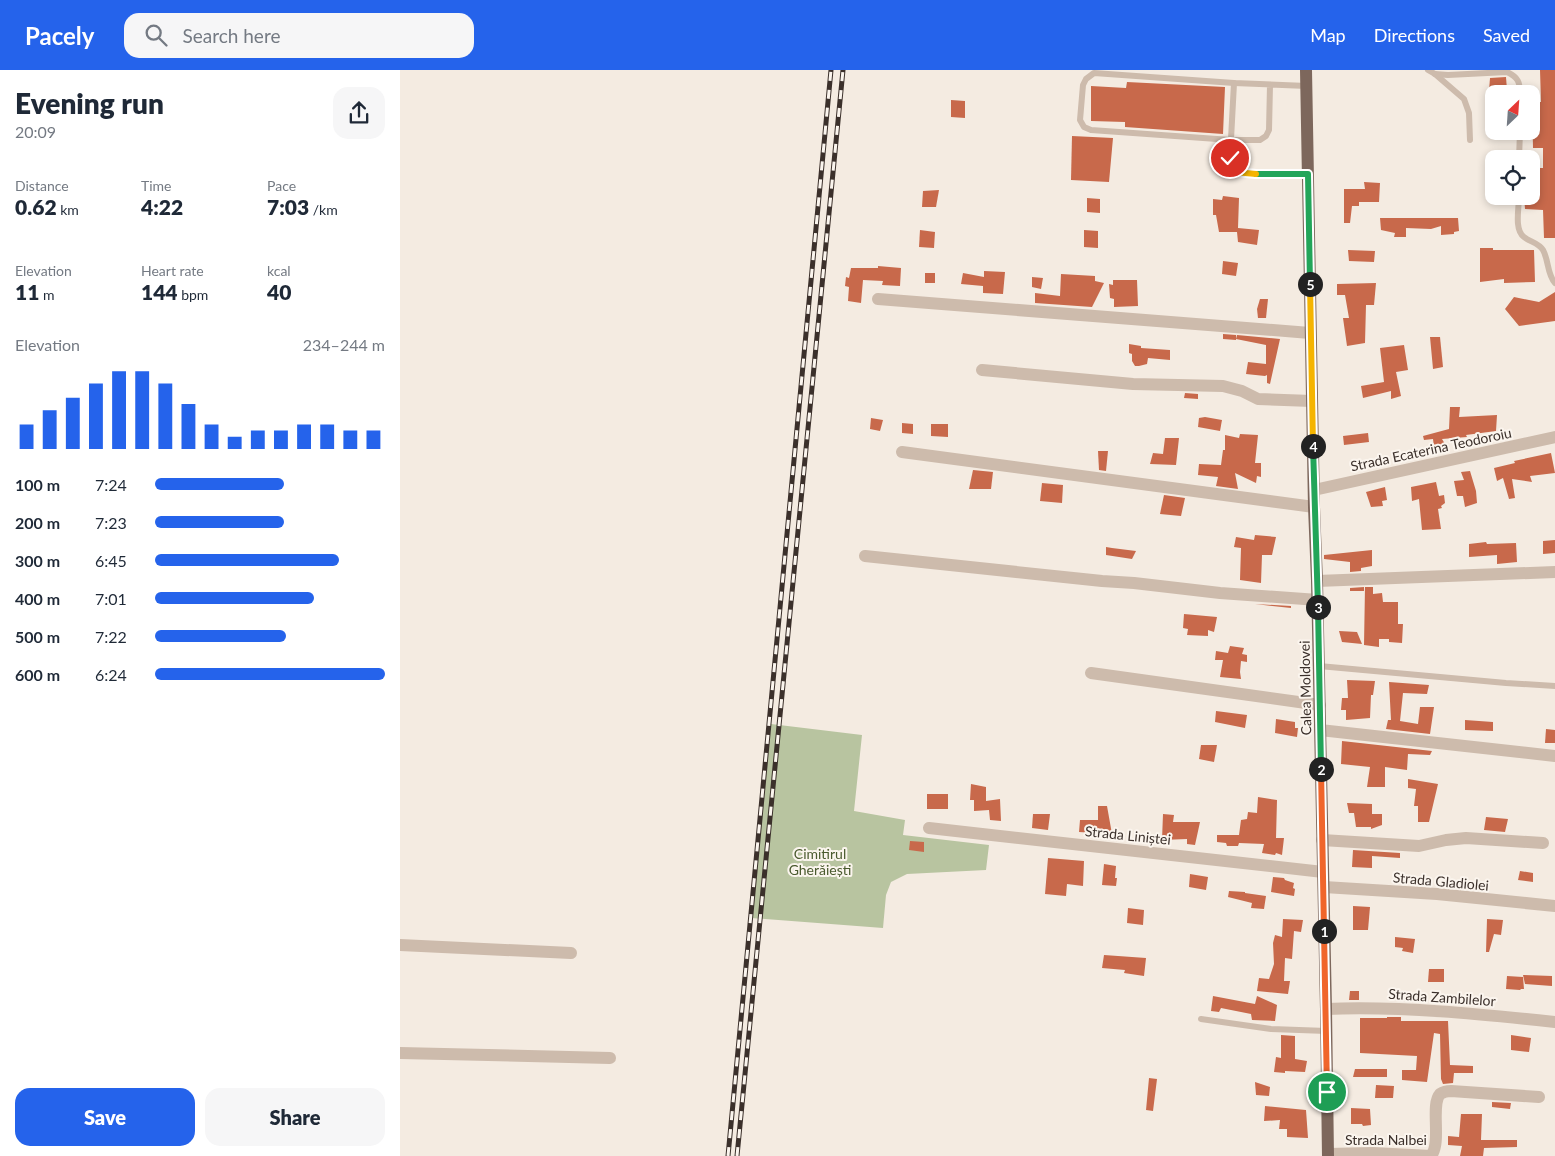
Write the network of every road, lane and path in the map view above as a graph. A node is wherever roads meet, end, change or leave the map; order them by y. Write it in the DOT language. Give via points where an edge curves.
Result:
graph roads {
  1 [pos="1306,70"];
  2 [pos="1428,70"];
  3 [pos="1435,74"];
  4 [pos="1234,83"];
  5 [pos="1270,85"];
  6 [pos="1520,85"];
  7 [pos="1307,86"];
  8 [pos="1231,140"];
  9 [pos="1470,140"];
  10 [pos="1308,174"];
  11 [pos="1519,205"];
  12 [pos="1555,283"];
  13 [pos="878,299"];
  14 [pos="1310,332"];
  15 [pos="982,370"];
  16 [pos="1312,401"];
  17 [pos="1555,437"];
  18 [pos="902,452"];
  19 [pos="1314,490"];
  20 [pos="1314,507"];
  21 [pos="865,556"];
  22 [pos="1555,572"];
  23 [pos="1317,581"];
  24 [pos="1318,600"];
  25 [pos="1319,666"];
  26 [pos="1091,673"];
  27 [pos="1555,686"];
  28 [pos="1320,705"];
  29 [pos="1320,730"];
  30 [pos="1555,756"];
  31 [pos="929,828"];
  32 [pos="1322,840"];
  33 [pos="1543,843"];
  34 [pos="1323,872"];
  35 [pos="1324,887"];
  36 [pos="1555,906"];
  37 [pos="400,945"];
  38 [pos="571,953"];
  39 [pos="1326,1008"];
  40 [pos="1202,1019"];
  41 [pos="1555,1022"];
  42 [pos="1327,1031"];
  43 [pos="400,1053"];
  44 [pos="610,1058"];
  45 [pos="1539,1097"];
  46 [pos="1328,1155"];
  1 -- 7 [label="main road, Calea Moldovei"];
  2 -- 3 [label="lane"];
  3 -- 6 [label="lane" via="1507,72 1515,75"];
  3 -- 9 [label="lane" via="1464,99"];
  4 -- 5 [label="lane"];
  4 -- 8 [label="lane"];
  4 -- 8 [label="lane" via="1094,73 1086,78 1083,85 1080,120 1091,130"];
  5 -- 7 [label="lane"];
  5 -- 8 [label="lane" via="1270,130 1266,136 1260,140"];
  7 -- 10 [label="main road, Calea Moldovei"];
  8 -- 10 [label="lane" via="1230,165 1235,172"];
  10 -- 14 [label="main road, Calea Moldovei"];
  11 -- 12 [label="lane" via="1518,230 1523,237 1543,249"];
  13 -- 14 [label="street"];
  14 -- 16 [label="main road, Calea Moldovei"];
  15 -- 16 [label="street" via="1133,384 1224,386 1258,399"];
  16 -- 19 [label="main road, Calea Moldovei"];
  17 -- 19 [label="street, Strada Ecaterina Teodoroiu"];
  18 -- 20 [label="street"];
  19 -- 20 [label="main road, Calea Moldovei"];
  20 -- 23 [label="main road, Calea Moldovei"];
  21 -- 24 [label="street" via="1220,593"];
  22 -- 23 [label="street"];
  23 -- 24 [label="main road, Calea Moldovei"];
  24 -- 25 [label="main road, Calea Moldovei"];
  25 -- 27 [label="lane"];
  25 -- 28 [label="main road, Calea Moldovei"];
  26 -- 28 [label="street"];
  28 -- 29 [label="main road, Calea Moldovei"];
  29 -- 30 [label="street"];
  29 -- 32 [label="main road, Calea Moldovei"];
  31 -- 34 [label="street, Strada Liniștei"];
  32 -- 33 [label="street" via="1419,846 1466,838"];
  32 -- 34 [label="main road, Calea Moldovei"];
  34 -- 35 [label="main road, Calea Moldovei"];
  35 -- 36 [label="street, Strada Gladiolei"];
  35 -- 39 [label="main road, Calea Moldovei"];
  37 -- 38 [label="street"];
  39 -- 41 [label="street, Strada Zambilelor" via="1428,1010"];
  39 -- 42 [label="main road, Calea Moldovei"];
  40 -- 42 [label="lane" via="1270,1029"];
  42 -- 46 [label="main road, Calea Moldovei"];
  43 -- 44 [label="street"];
  45 -- 46 [label="street, Strada Nalbei" via="1444,1092 1436,1103 1432,1156"];
}
